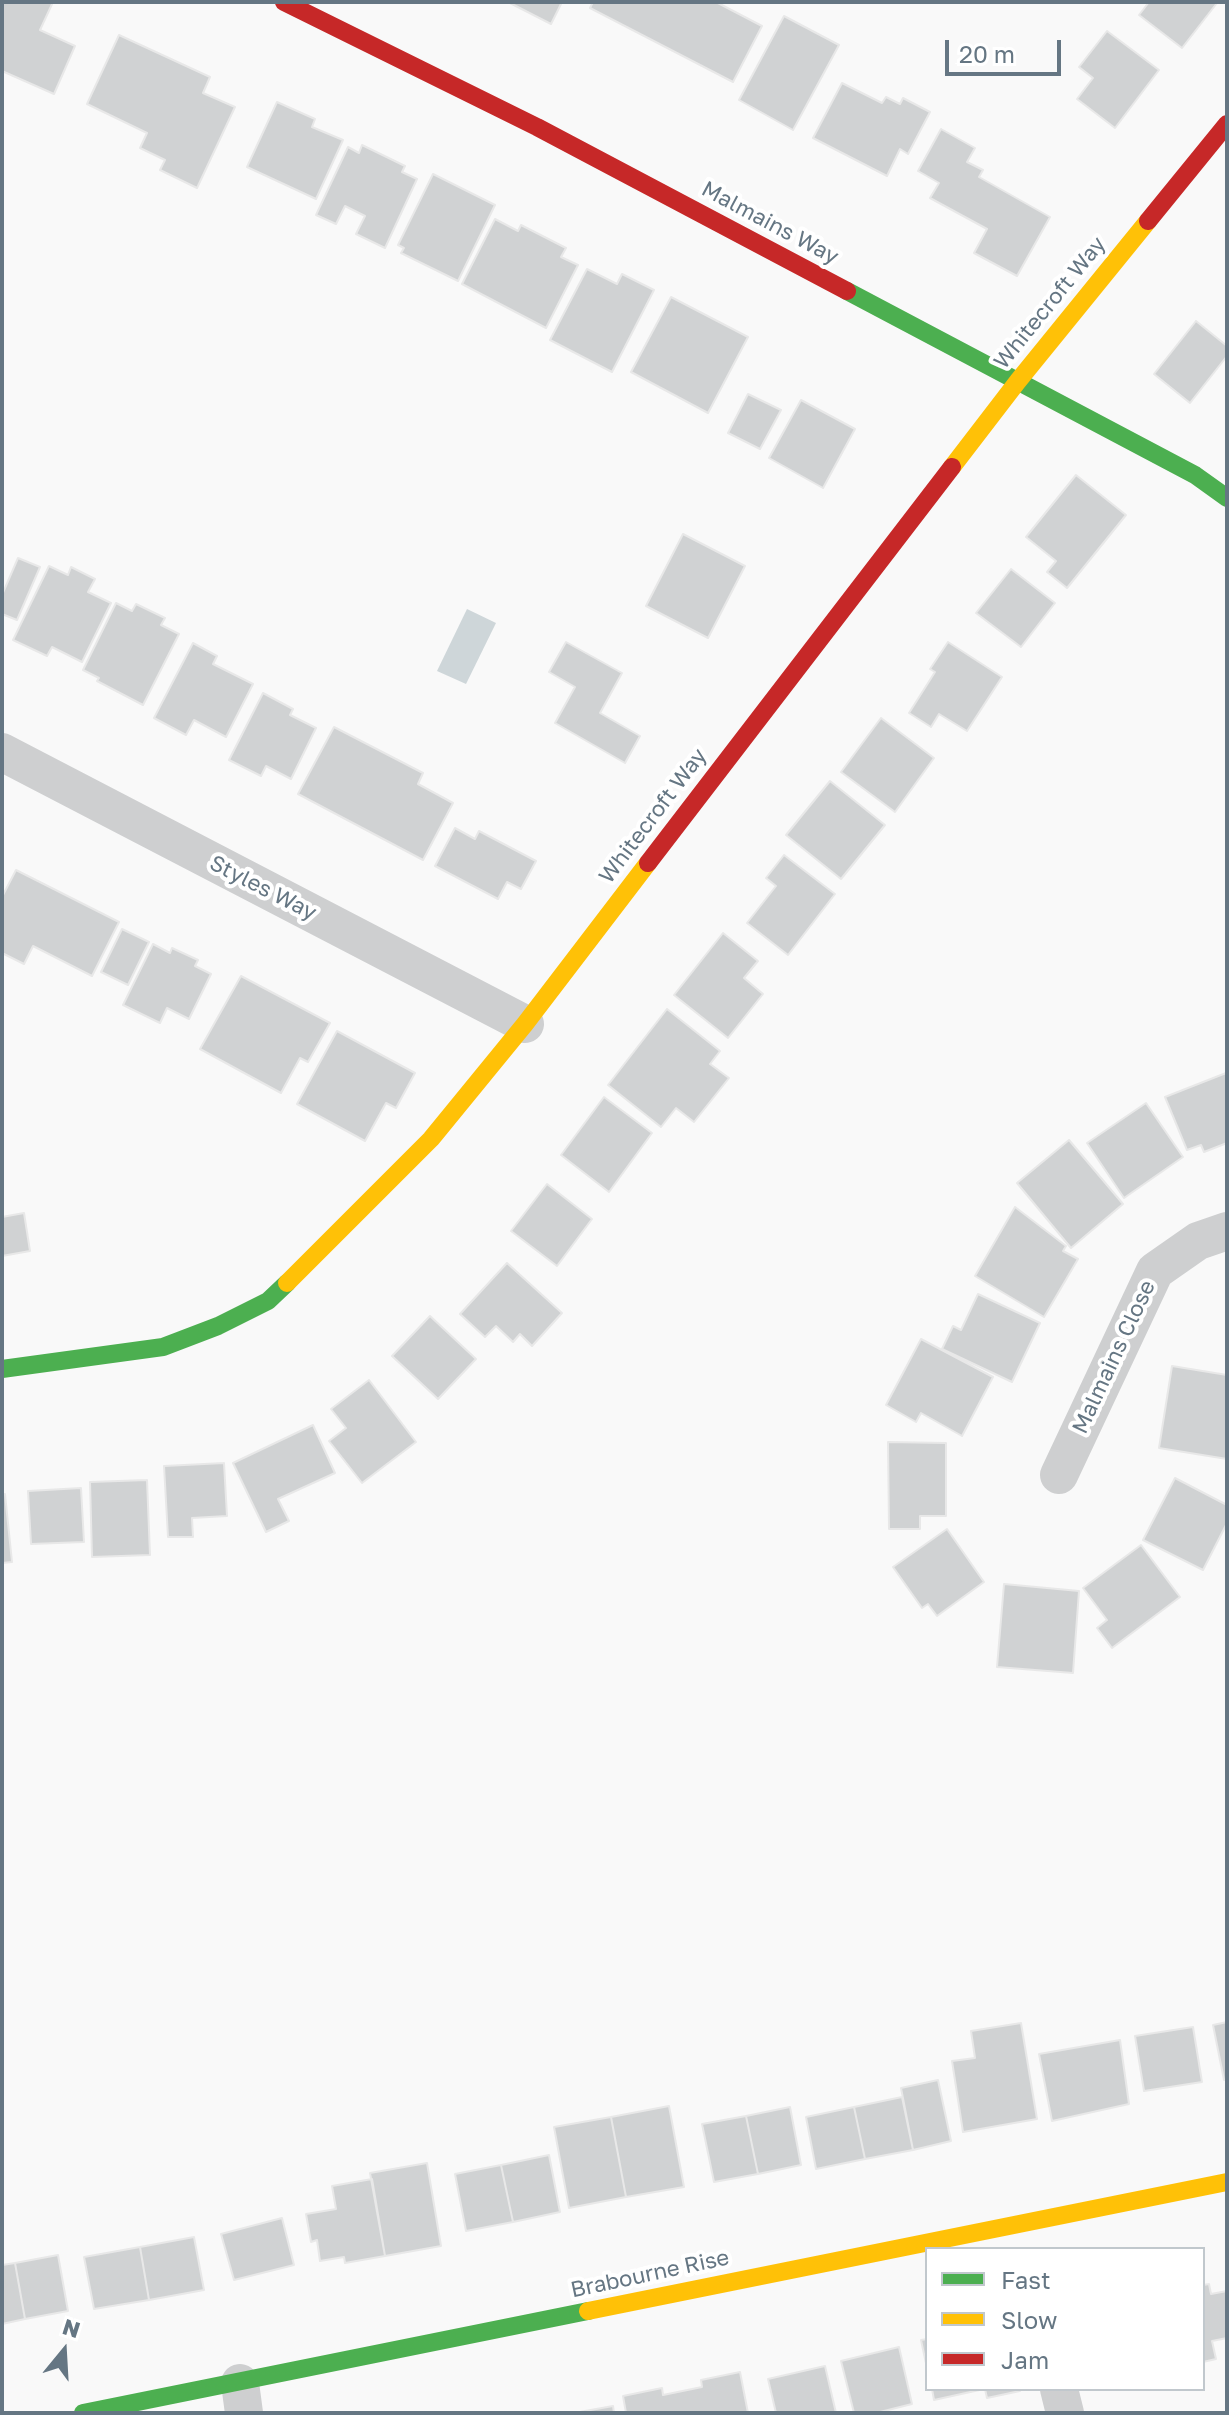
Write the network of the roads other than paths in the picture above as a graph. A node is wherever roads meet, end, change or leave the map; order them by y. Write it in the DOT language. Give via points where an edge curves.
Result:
graph roads {
  1 [pos="284,2"];
  2 [pos="1227,124"];
  3 [pos="1018,381"];
  4 [pos="1227,498"];
  5 [pos="2,752"];
  6 [pos="525,1024"];
  7 [pos="1227,1231"];
  8 [pos="2,1369"];
  9 [pos="1059,1475"];
  10 [pos="1227,2182"];
  11 [pos="1024,2236"];
  12 [pos="971,2247"];
  13 [pos="925,2257"];
  14 [pos="1060,2391"];
  15 [pos="242,2398"];
  16 [pos="83,2413"];
  17 [pos="1065,2413"];
  1 -- 3 [label="street, Malmains Way" via="537,127"];
  2 -- 3 [label="street, Whitecroft Way"];
  3 -- 4 [label="street, Malmains Way" via="1195,475"];
  3 -- 6 [label="street, Whitecroft Way"];
  5 -- 6 [label="street, Styles Way"];
  6 -- 8 [label="street, Whitecroft Way" via="431,1139 268,1301 163,1347"];
  7 -- 9 [label="street, Malmains Close" via="1198,1241 1155,1271"];
  10 -- 11 [label="street, Brabourne Rise"];
  11 -- 12 [label="street, Brabourne Rise"];
  13 -- 15 [label="street, Brabourne Rise"];
  14 -- 17 [label="street"];
  15 -- 16 [label="street, Brabourne Rise"];
}
